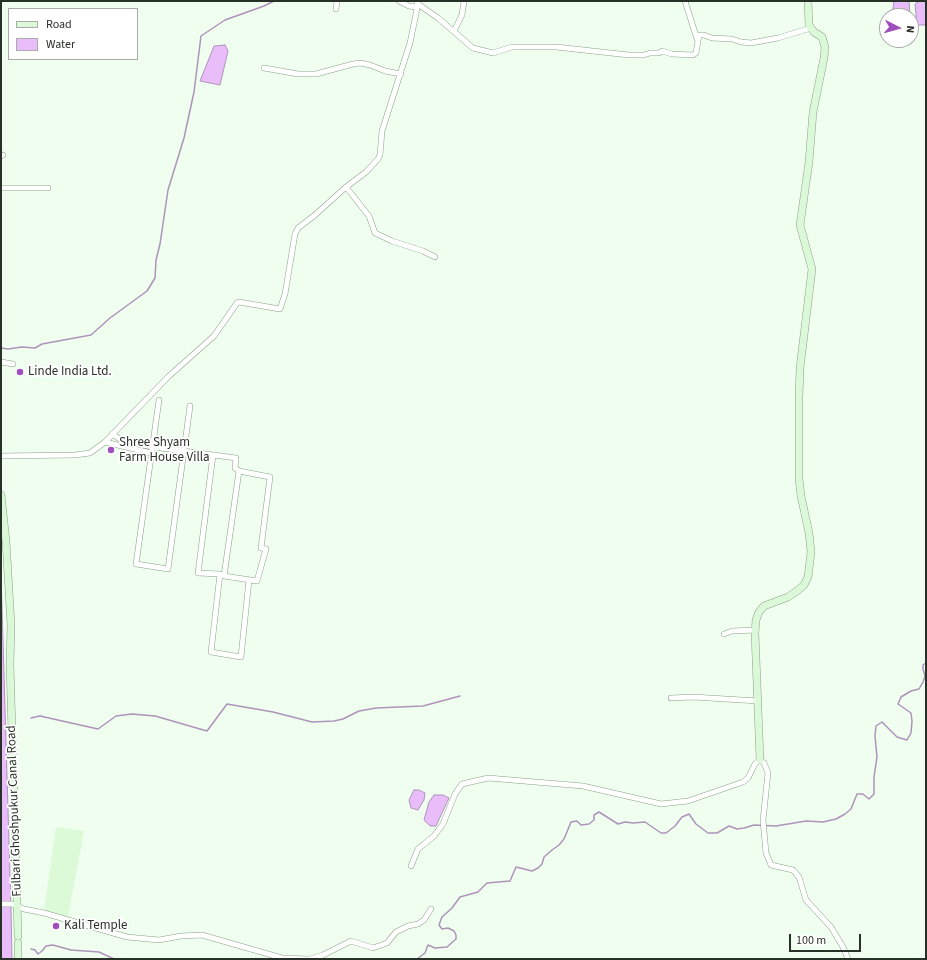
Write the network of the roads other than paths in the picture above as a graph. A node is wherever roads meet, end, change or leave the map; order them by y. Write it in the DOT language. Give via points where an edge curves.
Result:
graph roads {
  1 [pos="337,1"];
  2 [pos="398,1"];
  3 [pos="464,1"];
  4 [pos="685,1"];
  5 [pos="808,1"];
  6 [pos="417,4"];
  7 [pos="336,9"];
  8 [pos="811,28"];
  9 [pos="454,32"];
  10 [pos="697,39"];
  11 [pos="264,68"];
  12 [pos="400,74"];
  13 [pos="346,187"];
  14 [pos="1,188"];
  15 [pos="48,188"];
  16 [pos="435,256"];
  17 [pos="1,362"];
  18 [pos="13,364"];
  19 [pos="159,400"];
  20 [pos="190,406"];
  21 [pos="112,434"];
  22 [pos="105,442"];
  23 [pos="152,450"];
  24 [pos="183,451"];
  25 [pos="214,455"];
  26 [pos="1,456"];
  27 [pos="239,471"];
  28 [pos="1,495"];
  29 [pos="222,575"];
  30 [pos="249,580"];
  31 [pos="756,630"];
  32 [pos="724,634"];
  33 [pos="671,698"];
  34 [pos="758,701"];
  35 [pos="760,760"];
  36 [pos="411,866"];
  37 [pos="1,904"];
  38 [pos="15,904"];
  39 [pos="431,909"];
  40 [pos="272,957"];
  41 [pos="18,959"];
  42 [pos="310,959"];
  43 [pos="848,959"];
  1 -- 7 [label="street"];
  2 -- 6 [label="street" via="409,6"];
  3 -- 9 [label="street" via="462,16"];
  4 -- 10 [label="street"];
  5 -- 8 [label="street"];
  6 -- 9 [label="street"];
  6 -- 12 [label="street" via="410,43"];
  8 -- 10 [label="street" via="769,41 751,43 704,35 699,35"];
  8 -- 31 [label="street" via="822,37 825,47 812,124 800,225 812,269 800,376 799,479 811,552 808,577 804,585 788,597 764,606 758,612"];
  9 -- 10 [label="street" via="473,48 493,53 512,47 556,47 629,55 662,51 693,55 696,53"];
  11 -- 12 [label="street" via="298,74 316,74 360,64"];
  12 -- 13 [label="street" via="380,139 382,150 379,158"];
  13 -- 16 [label="street" via="369,216 374,233"];
  13 -- 21 [label="street" via="298,228 280,309 237,303 214,336 169,376"];
  14 -- 15 [label="street"];
  17 -- 18 [label="street"];
  19 -- 23 [label="street"];
  20 -- 24 [label="street"];
  21 -- 22 [label="street"];
  21 -- 23 [label="street" via="123,441"];
  22 -- 23 [label="street"];
  22 -- 26 [label="street" via="84,454"];
  23 -- 24 [label="street"];
  23 -- 24 [label="street" via="136,564 168,569"];
  24 -- 25 [label="street"];
  25 -- 27 [label="street" via="236,458 235,468"];
  25 -- 29 [label="street" via="198,573"];
  27 -- 29 [label="street"];
  27 -- 30 [label="street" via="270,477 262,548 266,549 256,581"];
  28 -- 38 [label="street, Fulbari Ghoshpukur Canal Road" via="10,625"];
  29 -- 30 [label="street"];
  29 -- 30 [label="street" via="210,652 241,657"];
  31 -- 32 [label="street"];
  31 -- 34 [label="street"];
  33 -- 34 [label="street" via="693,696"];
  34 -- 35 [label="street"];
  35 -- 36 [label="street" via="748,778 742,782 688,801 661,804 583,786 488,778 462,784 442,824 434,836 418,849"];
  35 -- 43 [label="street" via="768,773 763,820 766,853 771,865 793,870 799,877 806,900 831,927"];
  37 -- 38 [label="street"];
  38 -- 40 [label="street" via="24,909 127,937 159,940 202,935"];
  38 -- 41 [label="street, Fulbari Ghoshpukur Canal Road"];
  39 -- 42 [label="street" via="424,920 396,932 387,943 373,948 352,942"];
  40 -- 42 [label="street"];
}
